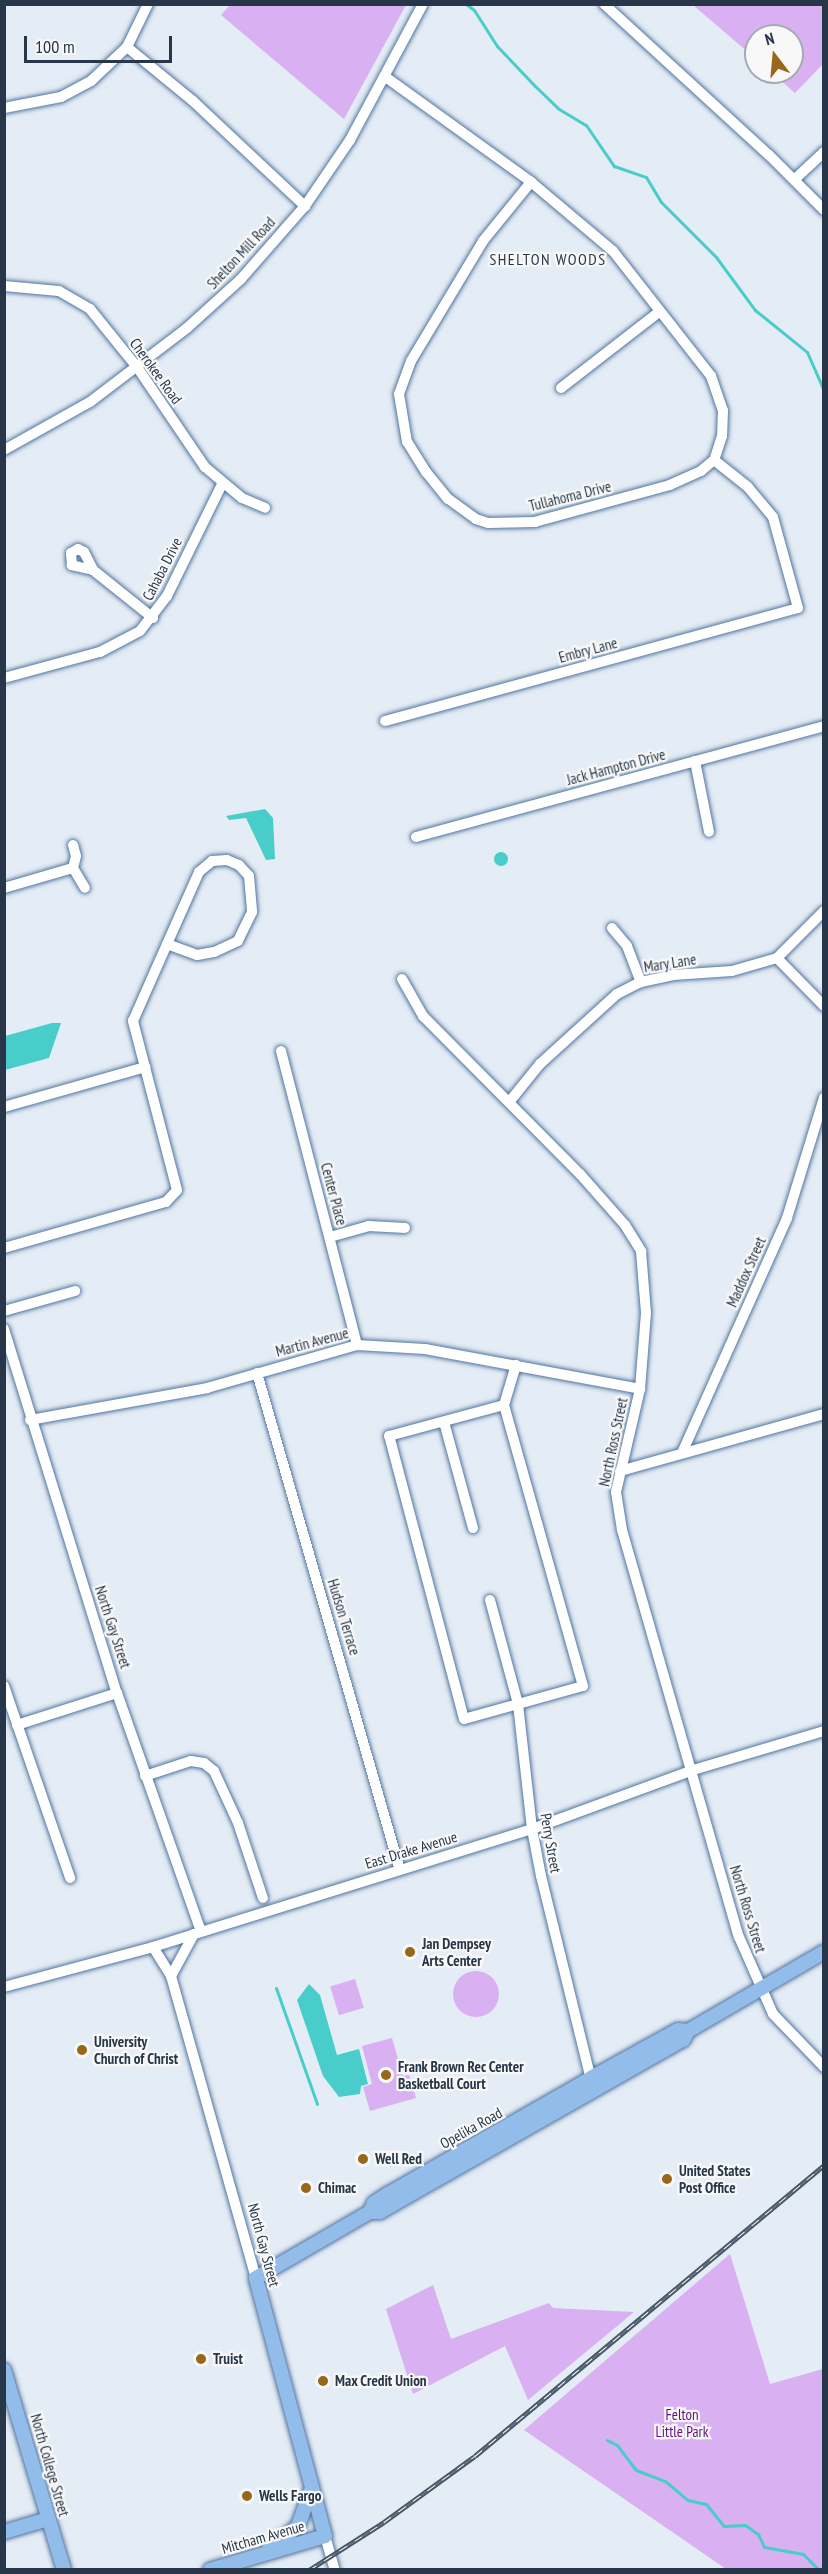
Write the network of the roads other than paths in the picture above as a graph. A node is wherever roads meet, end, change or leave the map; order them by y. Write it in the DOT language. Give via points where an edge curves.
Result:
graph roads {
  1 [pos="148,4"];
  2 [pos="423,4"];
  3 [pos="604,4"];
  4 [pos="127,47"];
  5 [pos="387,78"];
  6 [pos="4,108"];
  7 [pos="824,152"];
  8 [pos="795,179"];
  9 [pos="531,182"];
  10 [pos="304,206"];
  11 [pos="824,210"];
  12 [pos="4,286"];
  13 [pos="659,312"];
  14 [pos="137,367"];
  15 [pos="561,388"];
  16 [pos="4,450"];
  17 [pos="714,460"];
  18 [pos="222,484"];
  19 [pos="265,508"];
  20 [pos="93,570"];
  21 [pos="153,618"];
  22 [pos="4,678"];
  23 [pos="385,721"];
  24 [pos="824,726"];
  25 [pos="694,761"];
  26 [pos="709,832"];
  27 [pos="416,837"];
  28 [pos="73,845"];
  29 [pos="73,868"];
  30 [pos="4,888"];
  31 [pos="85,888"];
  32 [pos="824,910"];
  33 [pos="612,928"];
  34 [pos="167,944"];
  35 [pos="777,958"];
  36 [pos="402,979"];
  37 [pos="641,982"];
  38 [pos="824,1006"];
  39 [pos="280,1052"];
  40 [pos="145,1067"];
  41 [pos="824,1098"];
  42 [pos="510,1101"];
  43 [pos="4,1107"];
  44 [pos="405,1228"];
  45 [pos="330,1237"];
  46 [pos="4,1248"];
  47 [pos="75,1291"];
  48 [pos="4,1311"];
  49 [pos="4,1329"];
  50 [pos="357,1345"];
  51 [pos="516,1365"];
  52 [pos="257,1373"];
  53 [pos="640,1389"];
  54 [pos="504,1405"];
  55 [pos="824,1414"];
  56 [pos="30,1420"];
  57 [pos="444,1422"];
  58 [pos="682,1454"];
  59 [pos="620,1471"];
  60 [pos="472,1528"];
  61 [pos="490,1600"];
  62 [pos="4,1686"];
  63 [pos="117,1693"];
  64 [pos="518,1704"];
  65 [pos="17,1725"];
  66 [pos="824,1731"];
  67 [pos="693,1770"];
  68 [pos="145,1776"];
  69 [pos="532,1829"];
  70 [pos="400,1870"];
  71 [pos="70,1878"];
  72 [pos="263,1898"];
  73 [pos="197,1933"];
  74 [pos="153,1947"];
  75 [pos="824,1952"];
  76 [pos="171,1976"];
  77 [pos="4,1987"];
  78 [pos="759,1990"];
  79 [pos="824,2067"];
  80 [pos="592,2084"];
  81 [pos="256,2278"];
  82 [pos="4,2370"];
  83 [pos="311,2489"];
  84 [pos="48,2519"];
  85 [pos="4,2532"];
  86 [pos="326,2536"];
  87 [pos="262,2555"];
  88 [pos="64,2570"];
  89 [pos="210,2570"];
  90 [pos="335,2570"];
  1 -- 4 [label="street"];
  2 -- 5 [label="street, Shelton Mill Road"];
  3 -- 8 [label="street"];
  4 -- 6 [label="street" via="91,81 61,97"];
  4 -- 10 [label="street" via="193,101"];
  5 -- 9 [label="street"];
  5 -- 10 [label="street, Shelton Mill Road"];
  7 -- 8 [label="street"];
  8 -- 11 [label="street"];
  9 -- 13 [label="street" via="613,251"];
  9 -- 17 [label="street, Tullahoma Drive" via="483,241 406,372 399,406 407,442 426,472 448,499 476,519 512,525 670,485 701,471"];
  10 -- 14 [label="street, Shelton Mill Road" via="241,279"];
  12 -- 14 [label="street, Cherokee Road" via="36,286 70,295 90,309"];
  13 -- 15 [label="street"];
  13 -- 17 [label="street" via="711,376 723,423"];
  14 -- 16 [label="street, Shelton Mill Road" via="90,402"];
  14 -- 18 [label="street, Cherokee Road" via="205,467"];
  17 -- 23 [label="street, Embry Lane" via="748,487 773,517 798,608"];
  18 -- 19 [label="street, Cherokee Road"];
  18 -- 21 [label="street, Cahaba Drive"];
  20 -- 21 [label="street"];
  21 -- 22 [label="street, Cahaba Drive" via="131,639 100,652"];
  24 -- 25 [label="street, Jack Hampton Drive"];
  25 -- 26 [label="street"];
  25 -- 27 [label="street, Jack Hampton Drive"];
  28 -- 29 [label="street"];
  29 -- 30 [label="street"];
  29 -- 31 [label="street"];
  32 -- 35 [label="street, Mary Lane"];
  33 -- 37 [label="street" via="627,946"];
  34 -- 34 [label="street" via="199,872 213,861 227,860 239,865 249,876 252,912 238,941 197,955"];
  34 -- 40 [label="street" via="133,1021"];
  35 -- 37 [label="street, Mary Lane" via="732,971 673,975"];
  35 -- 38 [label="street"];
  36 -- 42 [label="street, North Ross Street" via="423,1016"];
  37 -- 42 [label="street, Mary Lane" via="617,994 590,1016 540,1064"];
  39 -- 45 [label="street, Center Place"];
  40 -- 43 [label="street"];
  40 -- 46 [label="street" via="178,1182 173,1197"];
  41 -- 58 [label="street, Maddox Street" via="787,1218"];
  42 -- 53 [label="street, North Ross Street" via="625,1225 641,1251 646,1313"];
  44 -- 45 [label="street" via="369,1226"];
  45 -- 50 [label="street, Center Place"];
  47 -- 48 [label="street"];
  49 -- 56 [label="street, North Gay Street"];
  50 -- 51 [label="street, Martin Avenue" via="425,1349"];
  50 -- 52 [label="street, Martin Avenue"];
  51 -- 53 [label="street, Martin Avenue"];
  51 -- 54 [label="street"];
  52 -- 56 [label="street, Martin Avenue" via="207,1388"];
  52 -- 70 [label="street, Hudson Terrace"];
  53 -- 59 [label="street, North Ross Street"];
  54 -- 57 [label="street"];
  54 -- 64 [label="street" via="583,1686"];
  55 -- 58 [label="street"];
  56 -- 63 [label="street, North Gay Street"];
  57 -- 60 [label="street"];
  57 -- 64 [label="street" via="389,1436 464,1719"];
  58 -- 59 [label="street"];
  59 -- 67 [label="street, North Ross Street" via="616,1492 622,1530"];
  61 -- 64 [label="street, Perry Street"];
  62 -- 65 [label="street"];
  63 -- 65 [label="street"];
  63 -- 68 [label="street, North Gay Street"];
  64 -- 69 [label="street, Perry Street"];
  65 -- 71 [label="street"];
  66 -- 67 [label="street, East Drake Avenue"];
  67 -- 69 [label="street, East Drake Avenue"];
  67 -- 78 [label="street, North Ross Street" via="739,1937"];
  68 -- 72 [label="street" via="191,1761 204,1763 214,1771 238,1823"];
  68 -- 73 [label="street, North Gay Street"];
  69 -- 70 [label="street, East Drake Avenue"];
  69 -- 80 [label="street, Perry Street"];
  70 -- 73 [label="street, East Drake Avenue"];
  73 -- 74 [label="street, East Drake Avenue"];
  73 -- 76 [label="street"];
  74 -- 76 [label="street, North Gay Street"];
  74 -- 77 [label="street, East Drake Avenue"];
  75 -- 78 [label="main road, Opelika Road"];
  76 -- 81 [label="street, North Gay Street"];
  78 -- 79 [label="street, North Ross Street" via="773,2014"];
  78 -- 80 [label="main road, Opelika Road" via="688,2031 678,2030"];
  80 -- 81 [label="main road, Opelika Road" via="388,2194 374,2203 370,2212"];
  81 -- 83 [label="main road, North Gay Street"];
  82 -- 84 [label="main road, North College Street"];
  83 -- 86 [label="main road, North Gay Street"];
  83 -- 87 [label="main road" via="298,2526"];
  84 -- 85 [label="main road"];
  84 -- 88 [label="main road, North College Street"];
  86 -- 87 [label="main road, Mitcham Avenue"];
  86 -- 90 [label="street, North Gay Street"];
  87 -- 89 [label="main road, Mitcham Avenue"];
}
